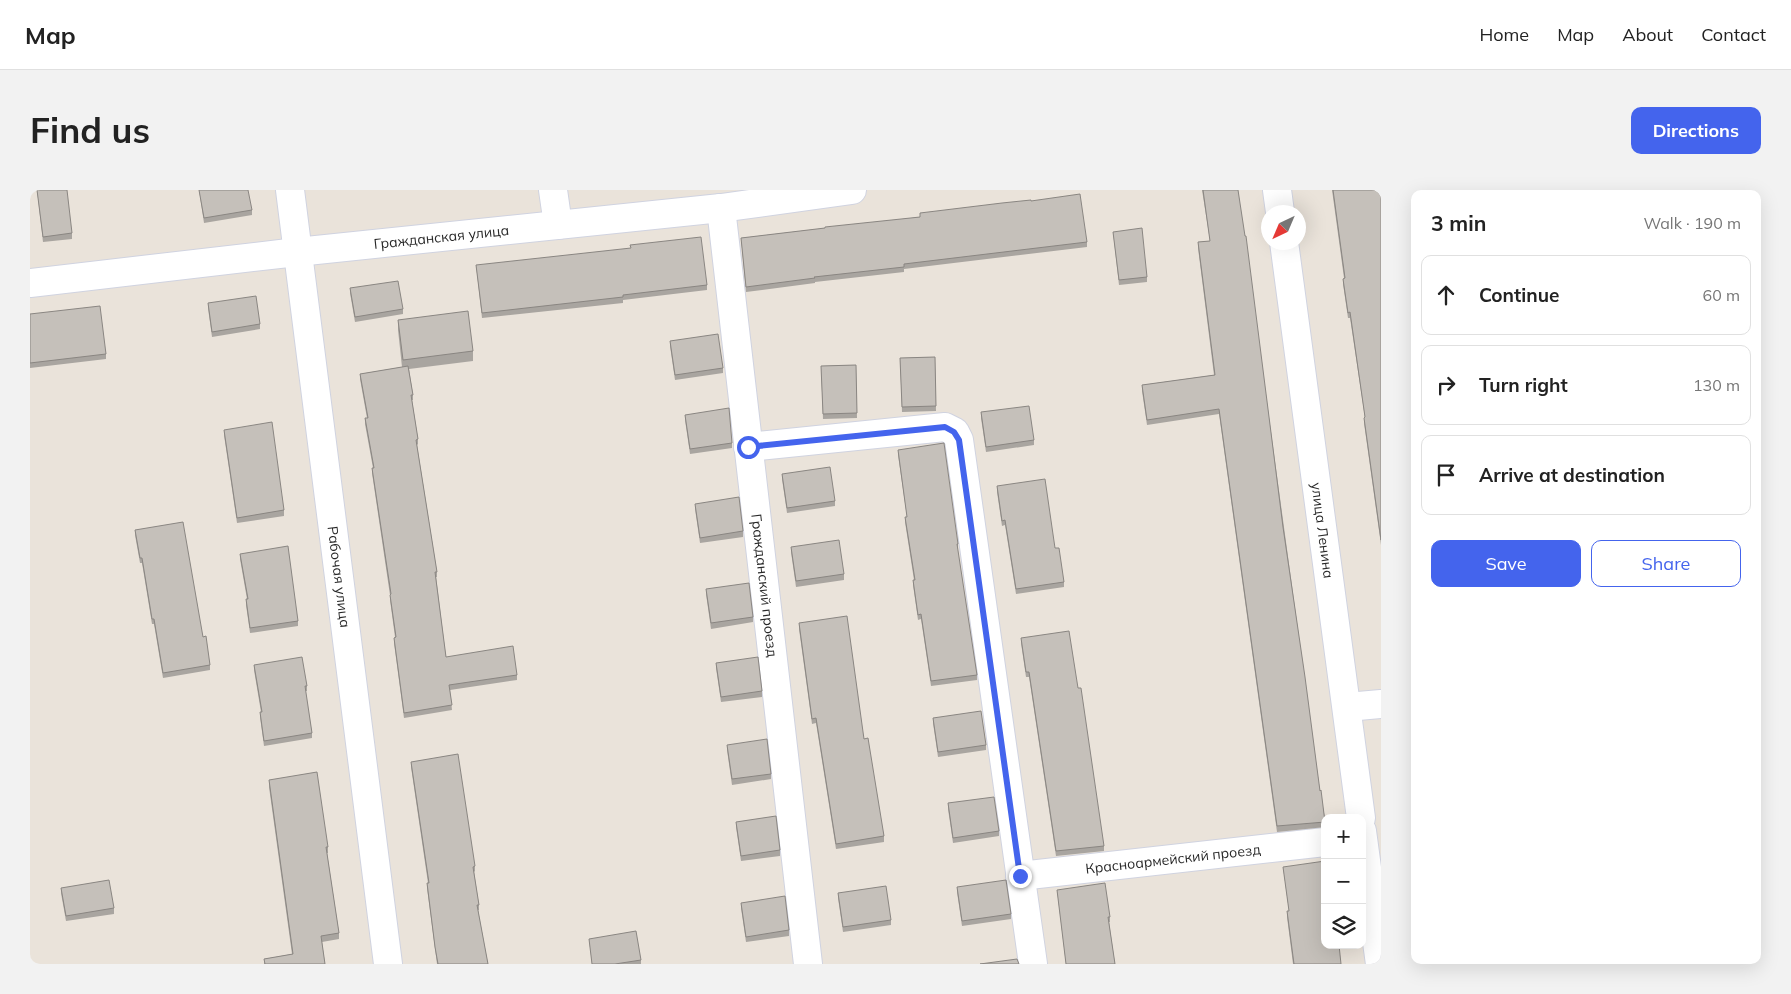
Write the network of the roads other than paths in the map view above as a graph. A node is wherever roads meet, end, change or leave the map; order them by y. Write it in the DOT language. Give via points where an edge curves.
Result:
graph roads {
  1 [pos="290,190"];
  2 [pos="553,190"];
  3 [pos="852,190"];
  4 [pos="1277,190"];
  5 [pos="1279,205"];
  6 [pos="721,208"];
  7 [pos="558,225"];
  8 [pos="1285,250"];
  9 [pos="297,252"];
  10 [pos="30,283"];
  11 [pos="748,447"];
  12 [pos="1381,704"];
  13 [pos="1347,707"];
  14 [pos="1360,814"];
  15 [pos="1321,842"];
  16 [pos="1366,859"];
  17 [pos="1020,876"];
  18 [pos="388,964"];
  19 [pos="808,964"];
  20 [pos="1033,964"];
  21 [pos="1380,964"];
  1 -- 9 [label="street, Рабочая улица"];
  2 -- 7 [label="street"];
  3 -- 6 [label="street, Гражданская улица"];
  4 -- 5 [label="street"];
  6 -- 7 [label="street, Гражданская улица"];
  6 -- 11 [label="street, Гражданский проезд"];
  7 -- 9 [label="street, Гражданская улица"];
  8 -- 13 [label="street, улица Ленина"];
  9 -- 10 [label="street, Гражданская улица"];
  9 -- 18 [label="street, Рабочая улица"];
  11 -- 17 [label="street" via="945,427 954,432 959,440"];
  11 -- 19 [label="street, Гражданский проезд"];
  12 -- 13 [label="street"];
  13 -- 14 [label="street, улица Ленина"];
  15 -- 17 [label="street, Красноармейский проезд"];
  16 -- 21 [label="street, улица Ленина"];
  17 -- 20 [label="street"];
}
